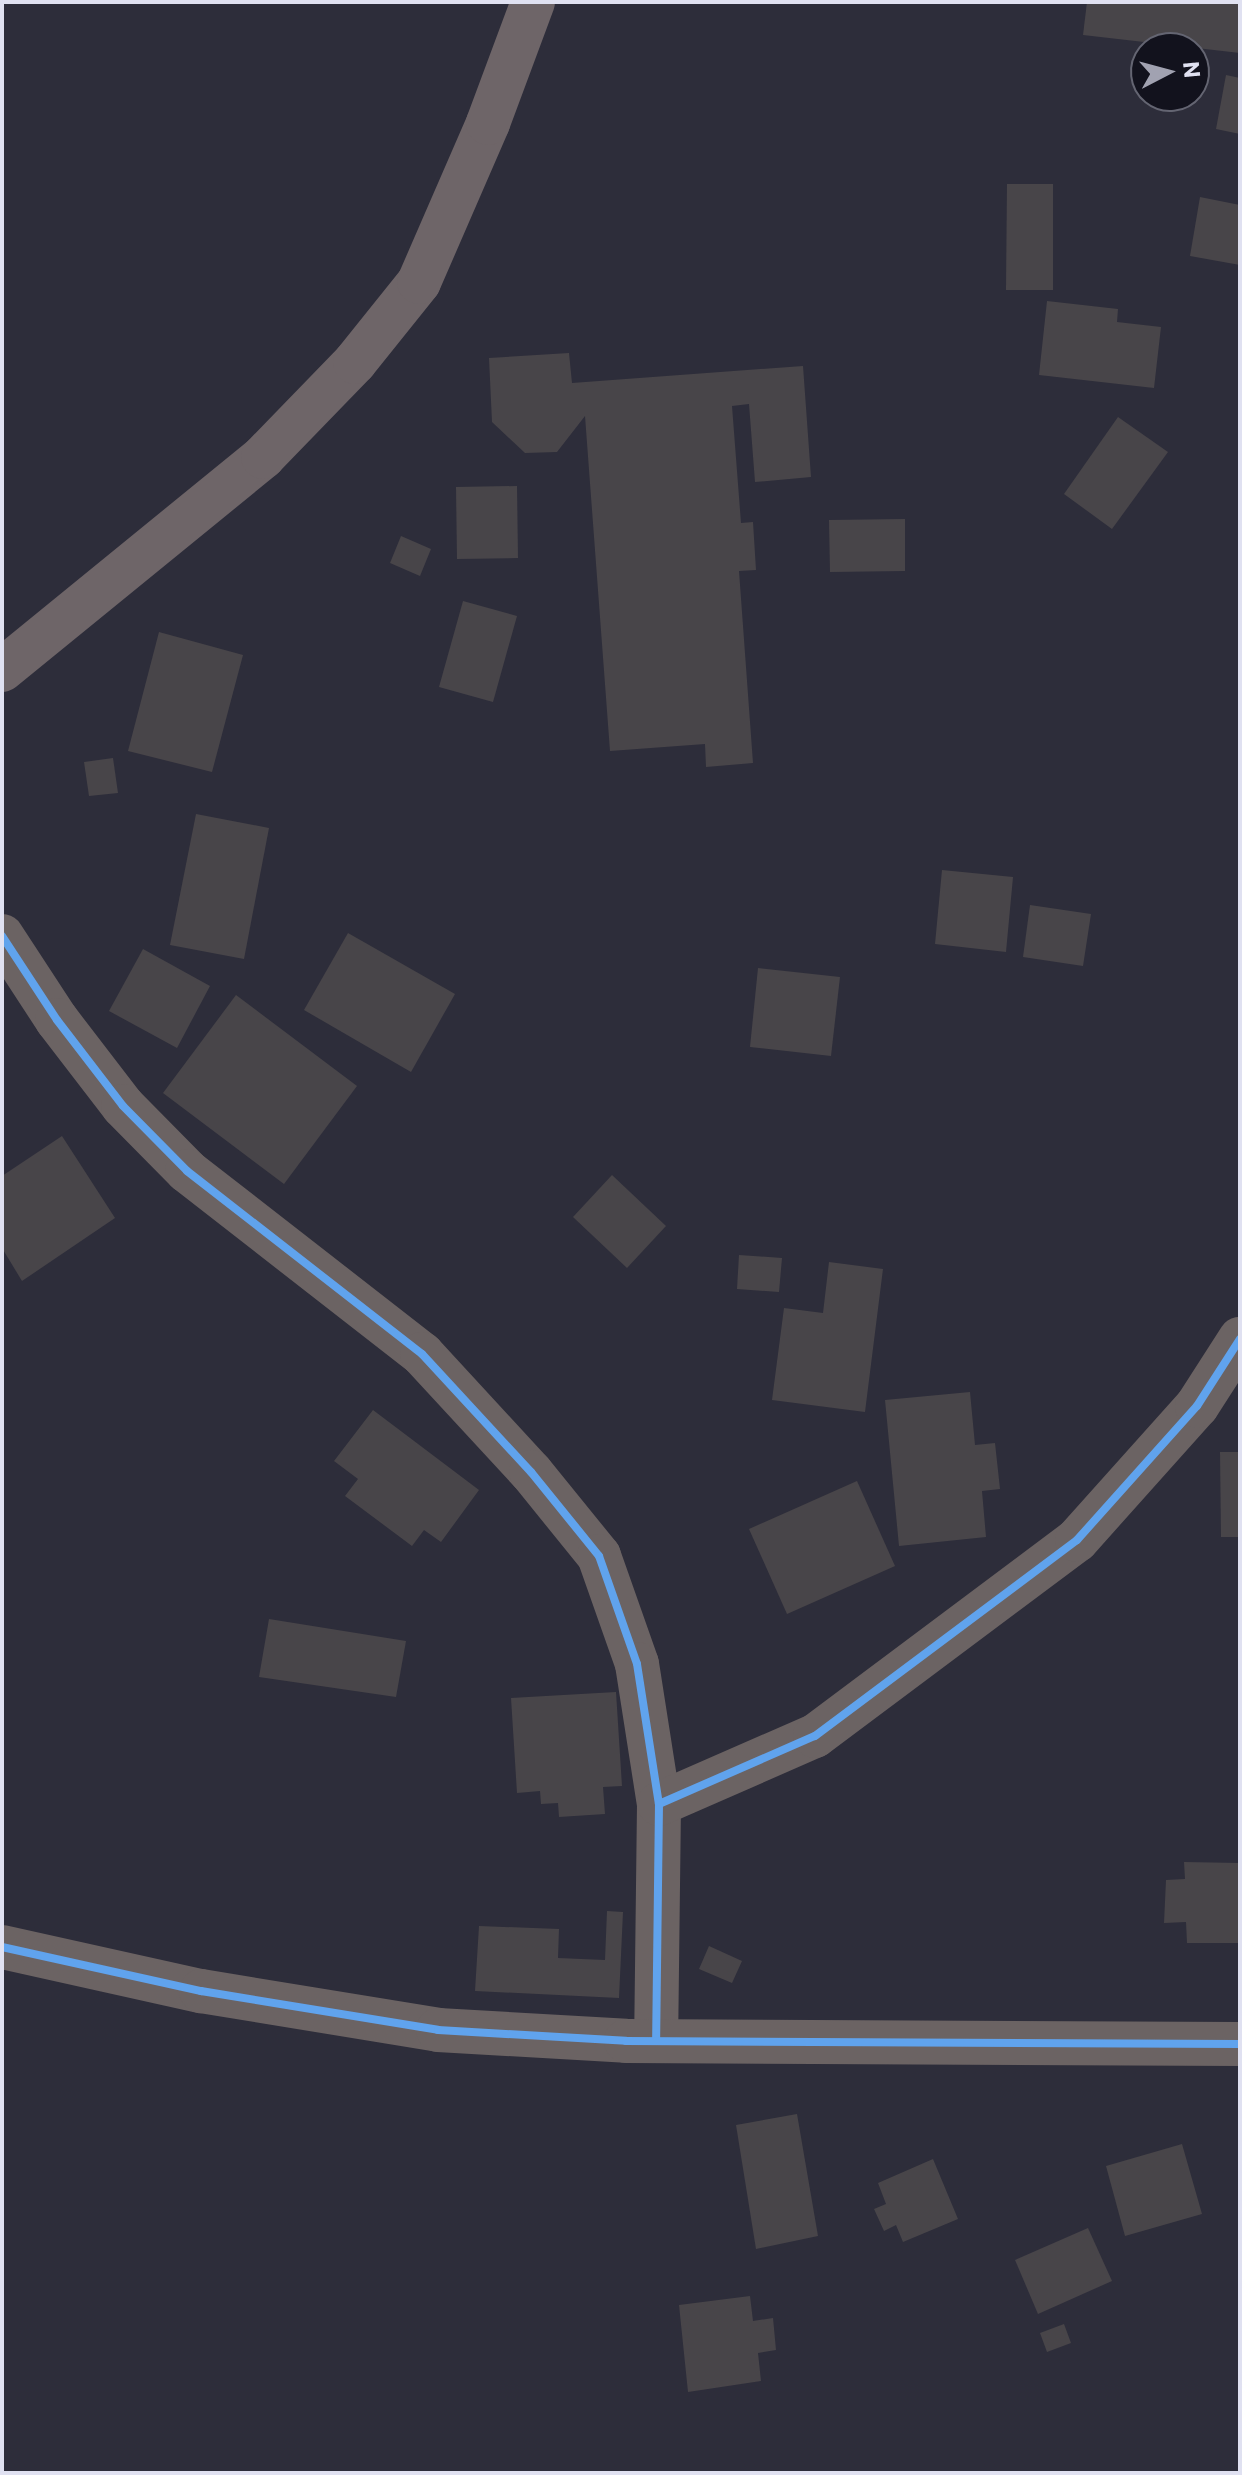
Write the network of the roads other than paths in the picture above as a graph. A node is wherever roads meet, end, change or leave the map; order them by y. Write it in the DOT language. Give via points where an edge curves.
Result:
graph roads {
  1 [pos="533,2"];
  2 [pos="2,670"];
  3 [pos="2,936"];
  4 [pos="1240,1339"];
  5 [pos="659,1804"];
  6 [pos="2,1947"];
  7 [pos="656,2041"];
  8 [pos="1240,2044"];
  1 -- 2 [label="main road" via="419,282 355,362 263,457"];
  3 -- 5 [label="street" via="123,1106 187,1171 422,1354 531,1472 599,1556 637,1664"];
  4 -- 5 [label="street" via="1197,1406 1077,1540 815,1736"];
  5 -- 7 [label="street"];
  6 -- 7 [label="street" via="201,1991 438,2030"];
  7 -- 8 [label="street"];
}
